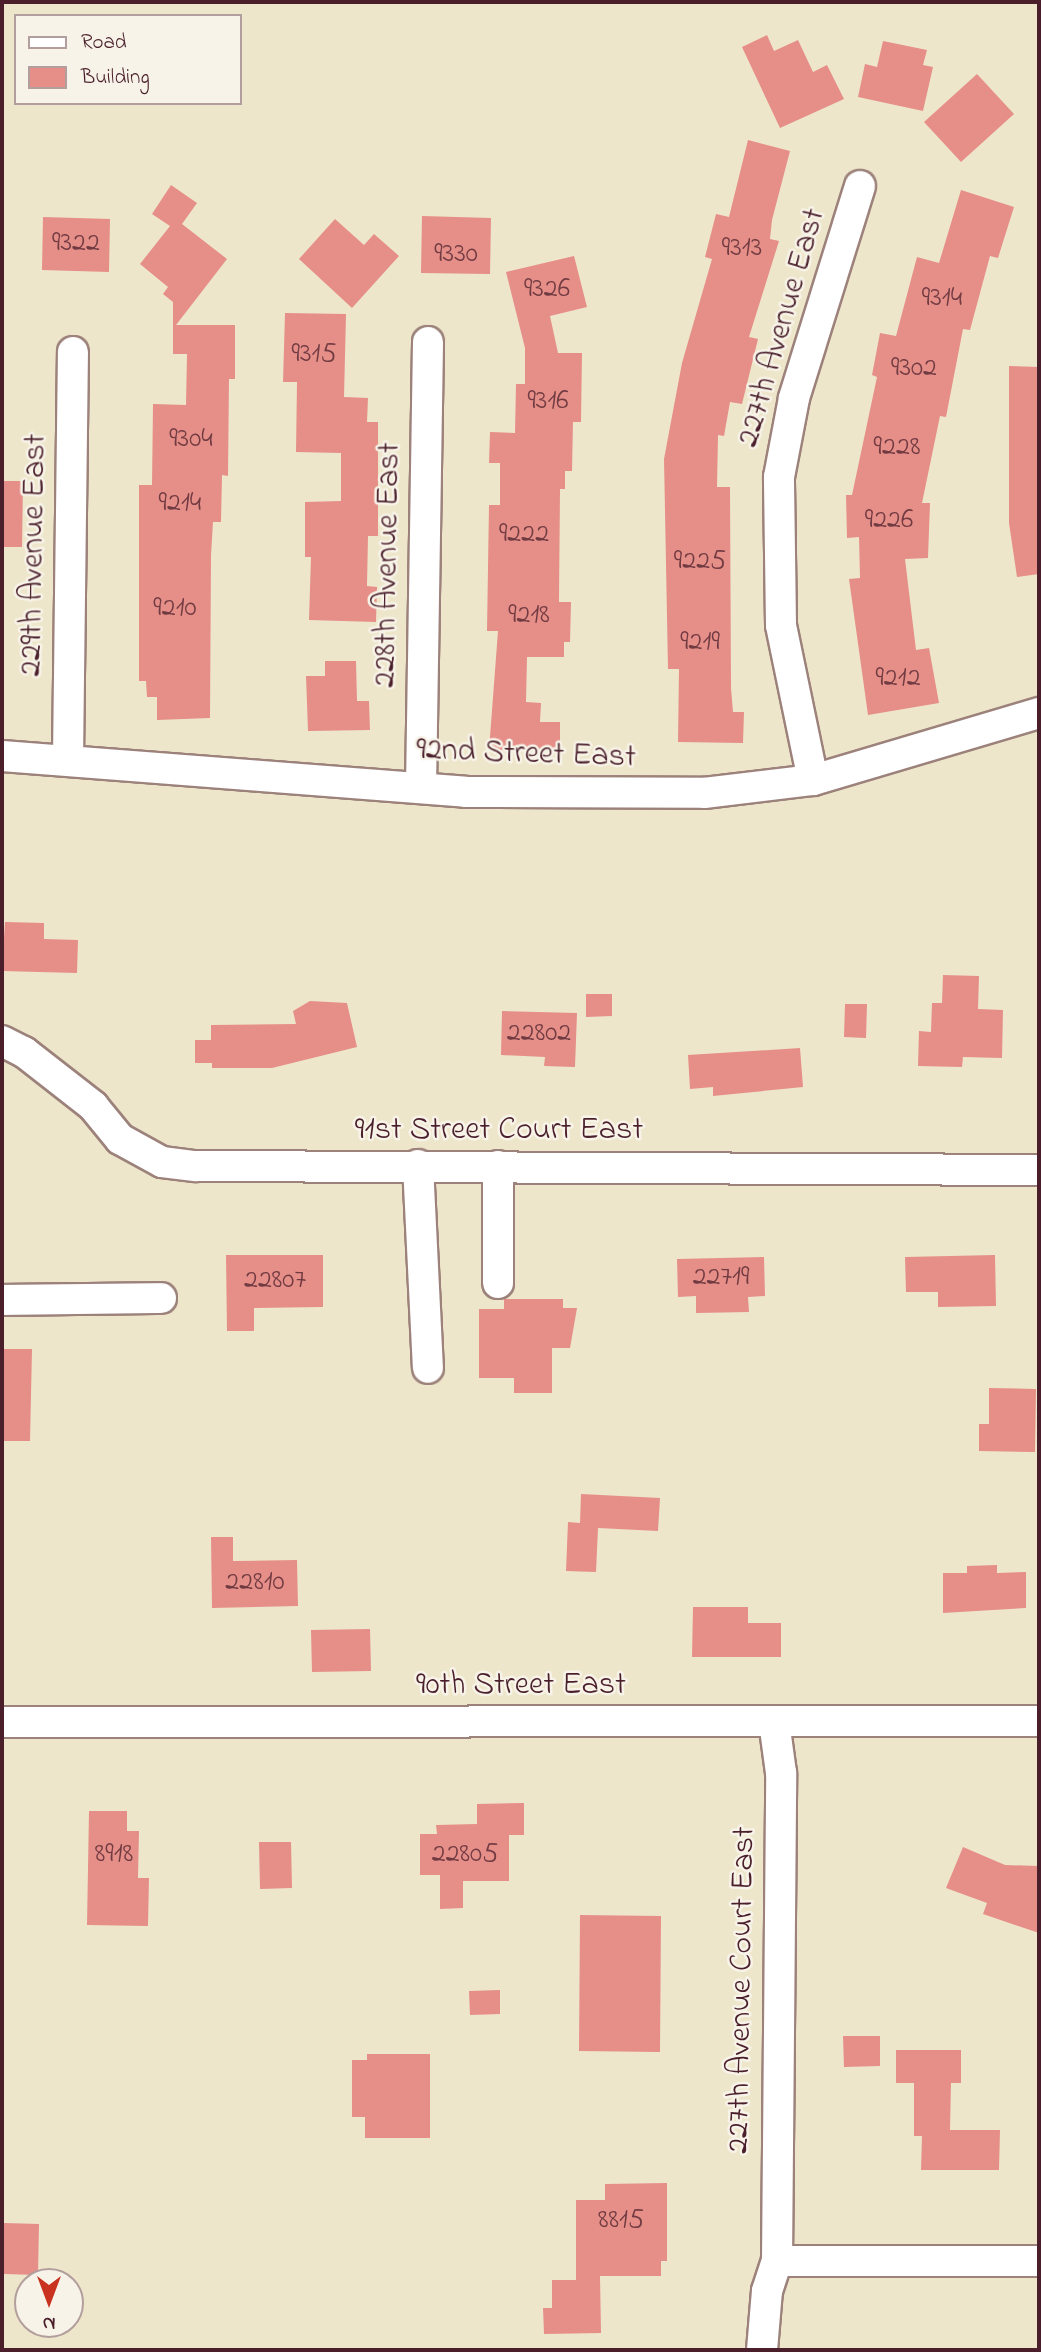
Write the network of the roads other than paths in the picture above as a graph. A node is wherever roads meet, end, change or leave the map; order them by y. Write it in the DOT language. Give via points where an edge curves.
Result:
graph roads {
  1 [pos="860,186"];
  2 [pos="428,342"];
  3 [pos="73,352"];
  4 [pos="1039,713"];
  5 [pos="2,756"];
  6 [pos="68,758"];
  7 [pos="813,780"];
  8 [pos="421,788"];
  9 [pos="2,1041"];
  10 [pos="418,1165"];
  11 [pos="498,1166"];
  12 [pos="1039,1170"];
  13 [pos="498,1283"];
  14 [pos="161,1298"];
  15 [pos="2,1300"];
  16 [pos="428,1368"];
  17 [pos="2,1721"];
  18 [pos="775,1721"];
  19 [pos="1039,1721"];
  20 [pos="1039,2260"];
  21 [pos="777,2261"];
  22 [pos="762,2350"];
  1 -- 7 [label="street, 227th Avenue East" via="794,398 779,477 781,625"];
  2 -- 8 [label="street, 228th Avenue East"];
  3 -- 6 [label="street, 229th Avenue East"];
  4 -- 7 [label="street, 92nd Street East"];
  5 -- 6 [label="street, 92nd Street East"];
  6 -- 8 [label="street, 92nd Street East"];
  7 -- 8 [label="street, 92nd Street East" via="704,793"];
  9 -- 10 [label="street, 91st Street Court East" via="24,1052 93,1106 120,1139 162,1161 197,1166"];
  10 -- 11 [label="street, 91st Street Court East"];
  10 -- 16 [label="street"];
  11 -- 12 [label="street, 91st Street Court East"];
  11 -- 13 [label="street"];
  14 -- 15 [label="street"];
  17 -- 18 [label="street, 90th Street East"];
  18 -- 19 [label="street, 90th Street East"];
  18 -- 21 [label="street, 227th Avenue Court East" via="781,1773"];
  20 -- 21 [label="street"];
  21 -- 22 [label="street, 227th Avenue Court East" via="767,2291"];
}
